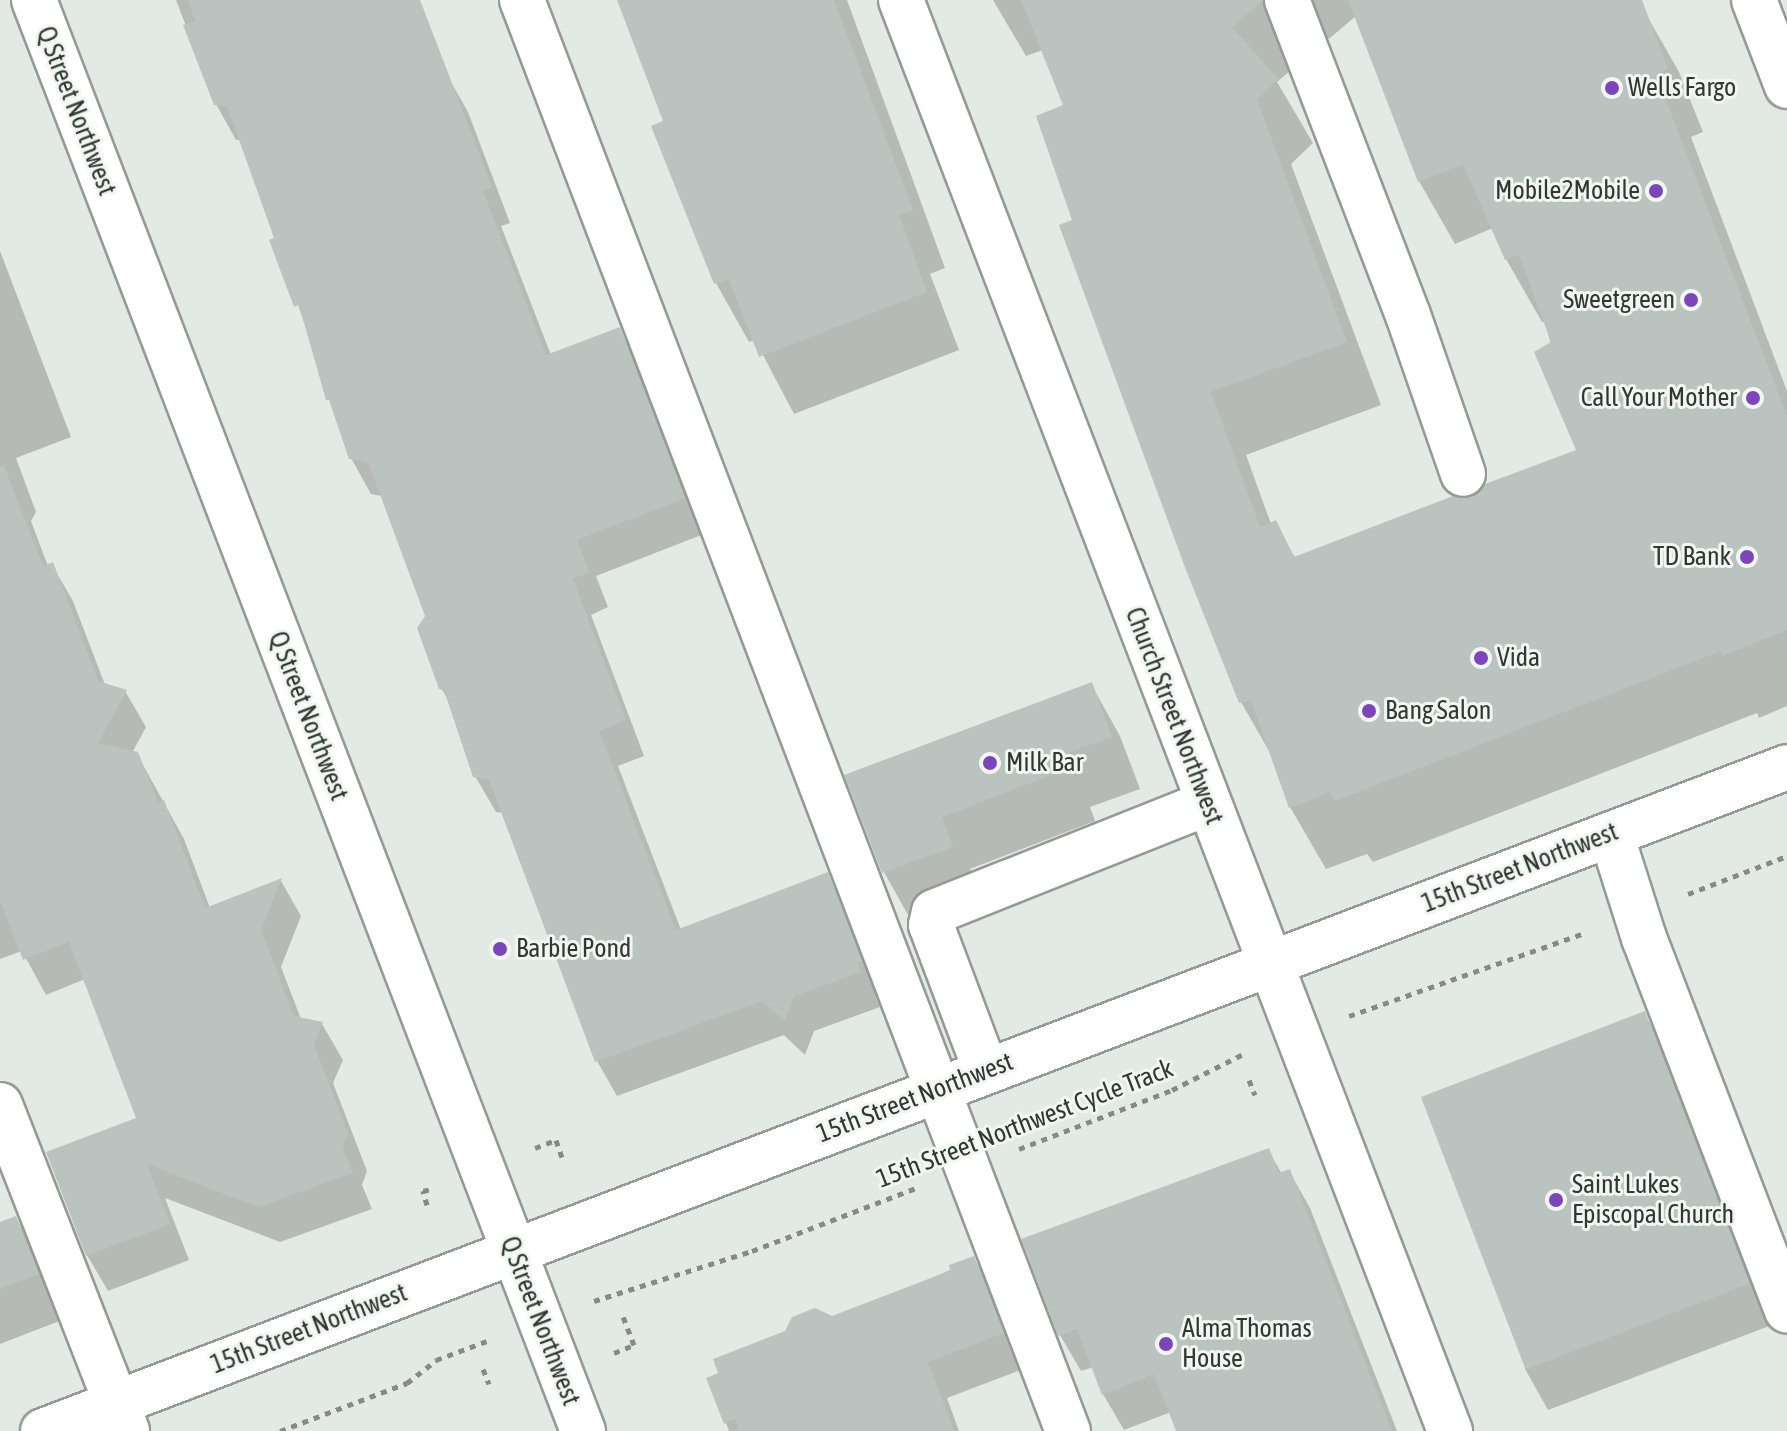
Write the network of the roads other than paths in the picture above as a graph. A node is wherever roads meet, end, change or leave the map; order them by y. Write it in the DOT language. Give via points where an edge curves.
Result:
graph roads {
  1 [pos="34,0"];
  2 [pos="522,0"];
  3 [pos="901,0"];
  4 [pos="1287,0"];
  5 [pos="1754,0"];
  6 [pos="1787,86"];
  7 [pos="1463,474"];
  8 [pos="1787,767"];
  9 [pos="1208,803"];
  10 [pos="1611,834"];
  11 [pos="1270,963"];
  12 [pos="986,1071"];
  13 [pos="937,1090"];
  14 [pos="0,1105"];
  15 [pos="514,1252"];
  16 [pos="1787,1311"];
  17 [pos="121,1417"];
  18 [pos="43,1431"];
  19 [pos="583,1431"];
  20 [pos="1068,1431"];
  21 [pos="1450,1431"];
  1 -- 15 [label="main road, Q Street Northwest"];
  2 -- 13 [label="main road"];
  3 -- 9 [label="main road, Church Street Northwest"];
  4 -- 7 [label="main road"];
  5 -- 6 [label="main road"];
  8 -- 10 [label="main road, 15th Street Northwest"];
  9 -- 11 [label="main road, Church Street Northwest"];
  9 -- 12 [label="main road" via="934,912 931,925"];
  10 -- 11 [label="main road, 15th Street Northwest"];
  10 -- 16 [label="main road" via="1636,914"];
  11 -- 12 [label="main road, 15th Street Northwest"];
  11 -- 21 [label="main road, Church Street Northwest"];
  12 -- 13 [label="main road, 15th Street Northwest"];
  13 -- 15 [label="main road, 15th Street Northwest"];
  13 -- 20 [label="main road"];
  14 -- 17 [label="main road"];
  15 -- 17 [label="main road, 15th Street Northwest"];
  15 -- 19 [label="main road, Q Street Northwest"];
  17 -- 18 [label="main road, 15th Street Northwest"];
}
